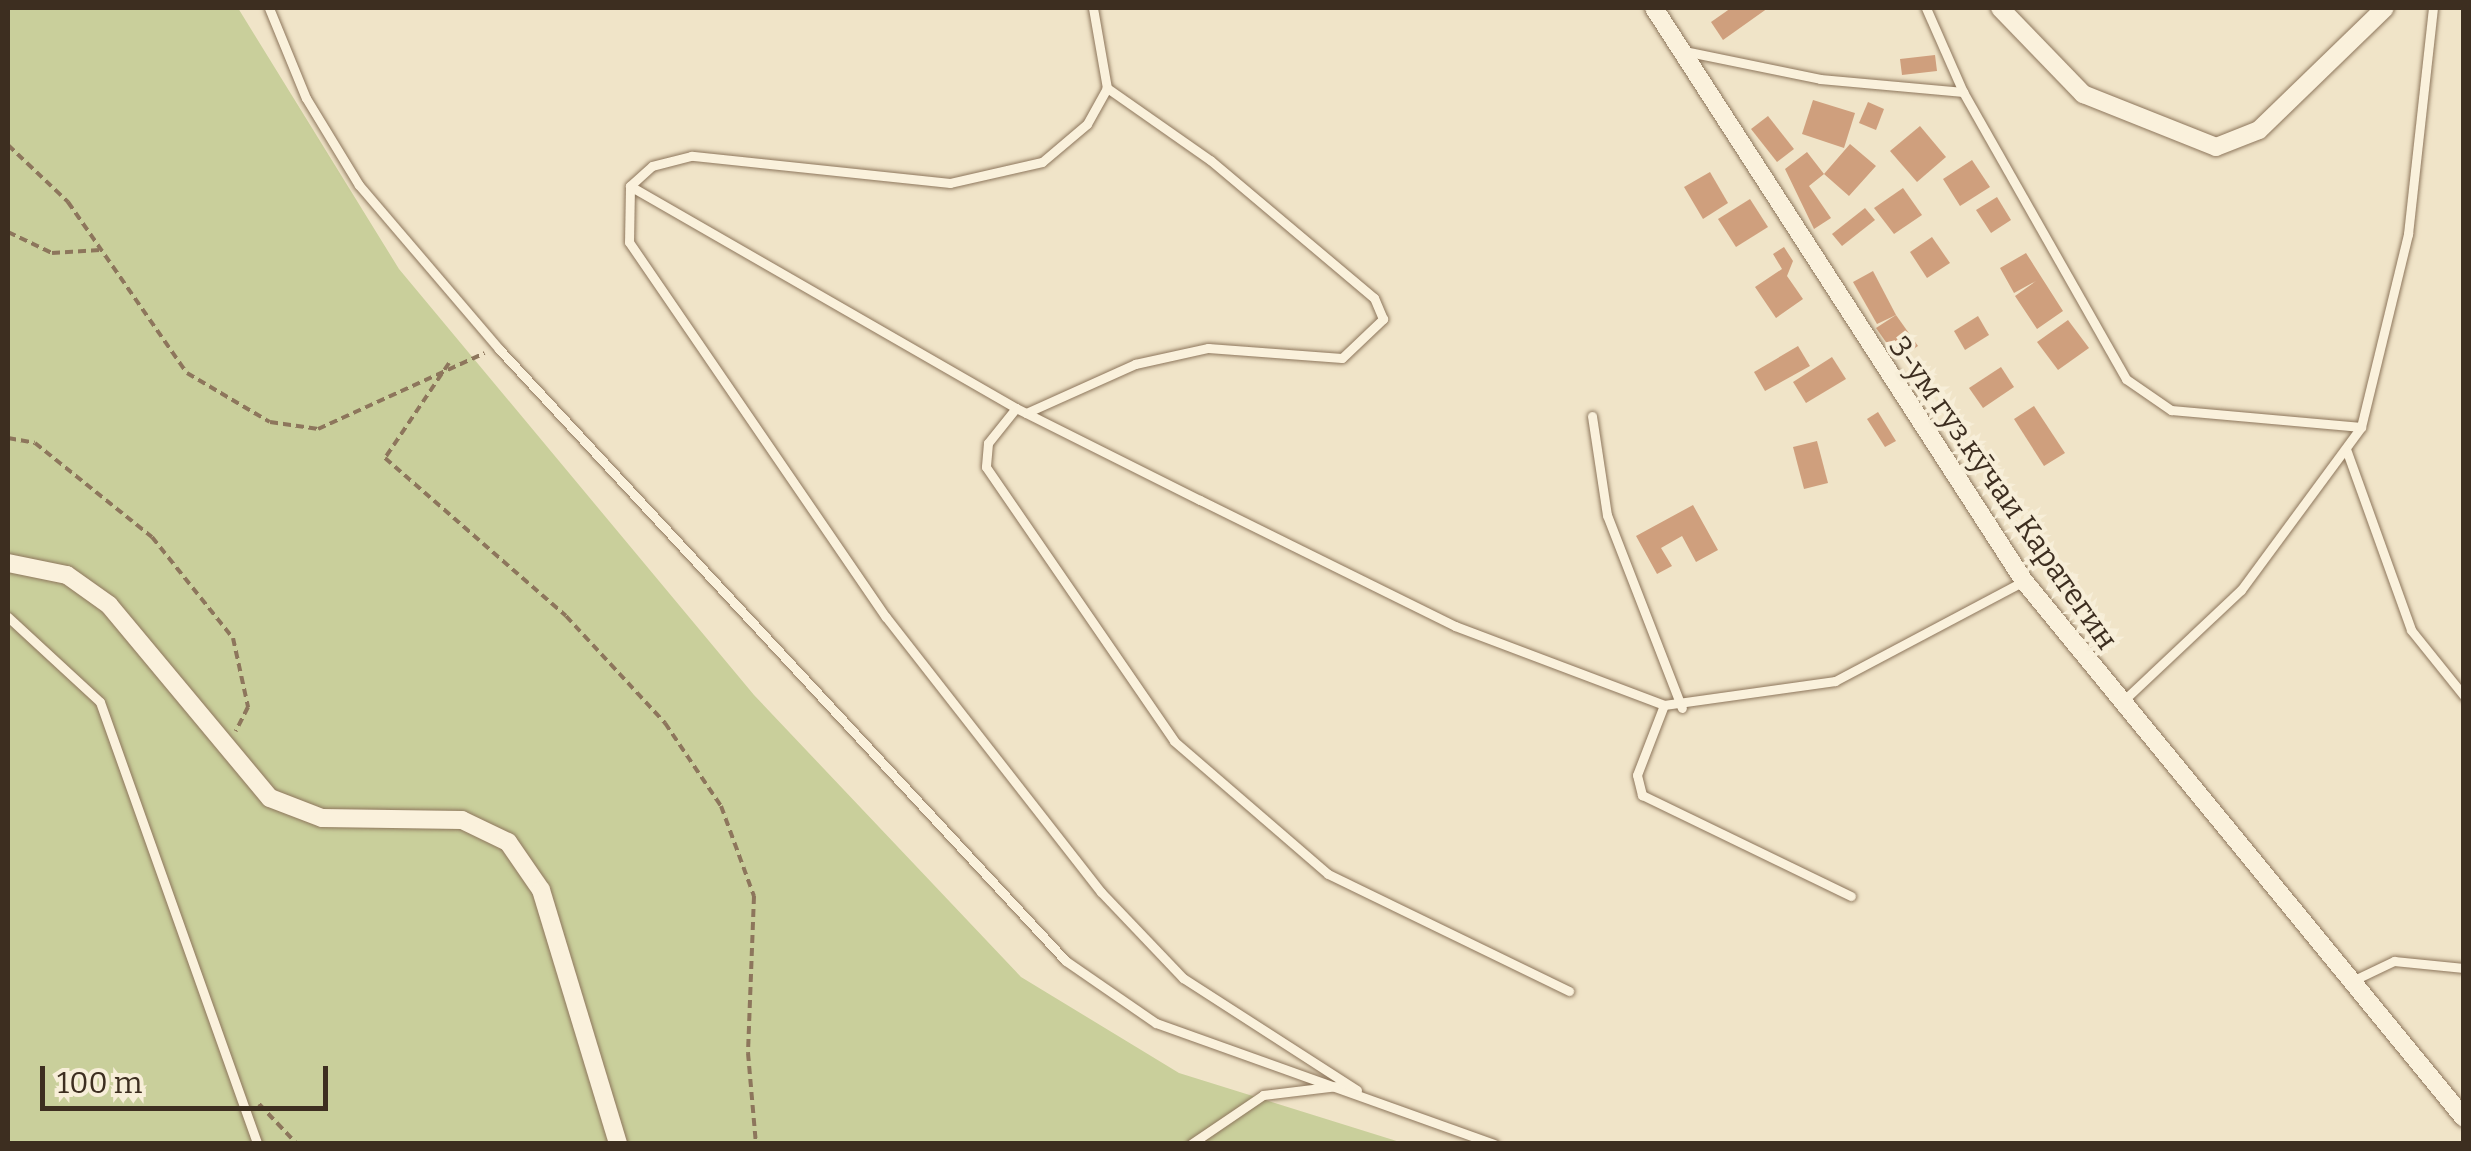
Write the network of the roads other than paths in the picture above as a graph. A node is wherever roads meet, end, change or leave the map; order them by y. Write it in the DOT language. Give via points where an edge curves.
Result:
graph roads {
  1 [pos="270,8"];
  2 [pos="1093,8"];
  3 [pos="1654,8"];
  4 [pos="1926,8"];
  5 [pos="2000,8"];
  6 [pos="2385,8"];
  7 [pos="2433,8"];
  8 [pos="1676,50"];
  9 [pos="1108,88"];
  10 [pos="1963,92"];
  11 [pos="630,186"];
  12 [pos="1016,408"];
  13 [pos="1026,413"];
  14 [pos="1592,416"];
  15 [pos="2361,427"];
  16 [pos="2346,449"];
  17 [pos="8,562"];
  18 [pos="2024,581"];
  19 [pos="8,617"];
  20 [pos="2464,696"];
  21 [pos="2120,703"];
  22 [pos="1664,705"];
  23 [pos="1682,708"];
  24 [pos="1851,896"];
  25 [pos="2464,968"];
  26 [pos="2350,982"];
  27 [pos="1569,991"];
  28 [pos="1344,1086"];
  29 [pos="1357,1090"];
  30 [pos="2464,1118"];
  31 [pos="257,1144"];
  32 [pos="618,1144"];
  33 [pos="1191,1144"];
  34 [pos="1494,1144"];
  1 -- 28 [label="lane" via="336,154 499,349 1066,961 1156,1023"];
  2 -- 9 [label="lane"];
  3 -- 8 [label="street, 3-ум гуз.кӯчаи Каратегин"];
  4 -- 10 [label="lane"];
  5 -- 6 [label="street" via="2083,94 2216,147 2258,130"];
  7 -- 15 [label="lane" via="2408,234"];
  8 -- 10 [label="lane" via="1820,79"];
  8 -- 18 [label="street, 3-ум гуз.кӯчаи Каратегин"];
  9 -- 11 [label="lane" via="1062,149 977,181 690,156 652,166"];
  9 -- 13 [label="lane" via="1210,160 1374,298 1383,319 1342,358 1208,348 1135,364"];
  10 -- 15 [label="lane" via="2111,358 2144,396 2212,418"];
  11 -- 12 [label="lane"];
  11 -- 29 [label="lane" via="624,216 644,273 898,632 1057,840 1183,978"];
  12 -- 13 [label="lane"];
  12 -- 27 [label="lane" via="988,443 986,467 1174,741 1328,874"];
  13 -- 22 [label="lane" via="1455,626"];
  14 -- 23 [label="lane" via="1606,515"];
  15 -- 16 [label="lane"];
  16 -- 20 [label="lane" via="2411,630"];
  16 -- 21 [label="lane" via="2241,590"];
  17 -- 32 [label="street" via="67,576 110,605 162,660 226,754 294,811 462,820 508,842 541,890"];
  18 -- 21 [label="street, 3-ум гуз.кӯчаи Каратегин"];
  18 -- 23 [label="lane" via="1835,681"];
  19 -- 31 [label="lane" via="100,702"];
  21 -- 26 [label="street, 3-ум гуз.кӯчаи Каратегин"];
  22 -- 23 [label="lane"];
  22 -- 24 [label="lane" via="1636,775 1642,795"];
  25 -- 26 [label="lane" via="2394,961"];
  26 -- 30 [label="street, 3-ум гуз.кӯчаи Каратегин"];
  28 -- 29 [label="lane"];
  28 -- 33 [label="lane" via="1263,1095"];
  29 -- 34 [label="lane"];
}
